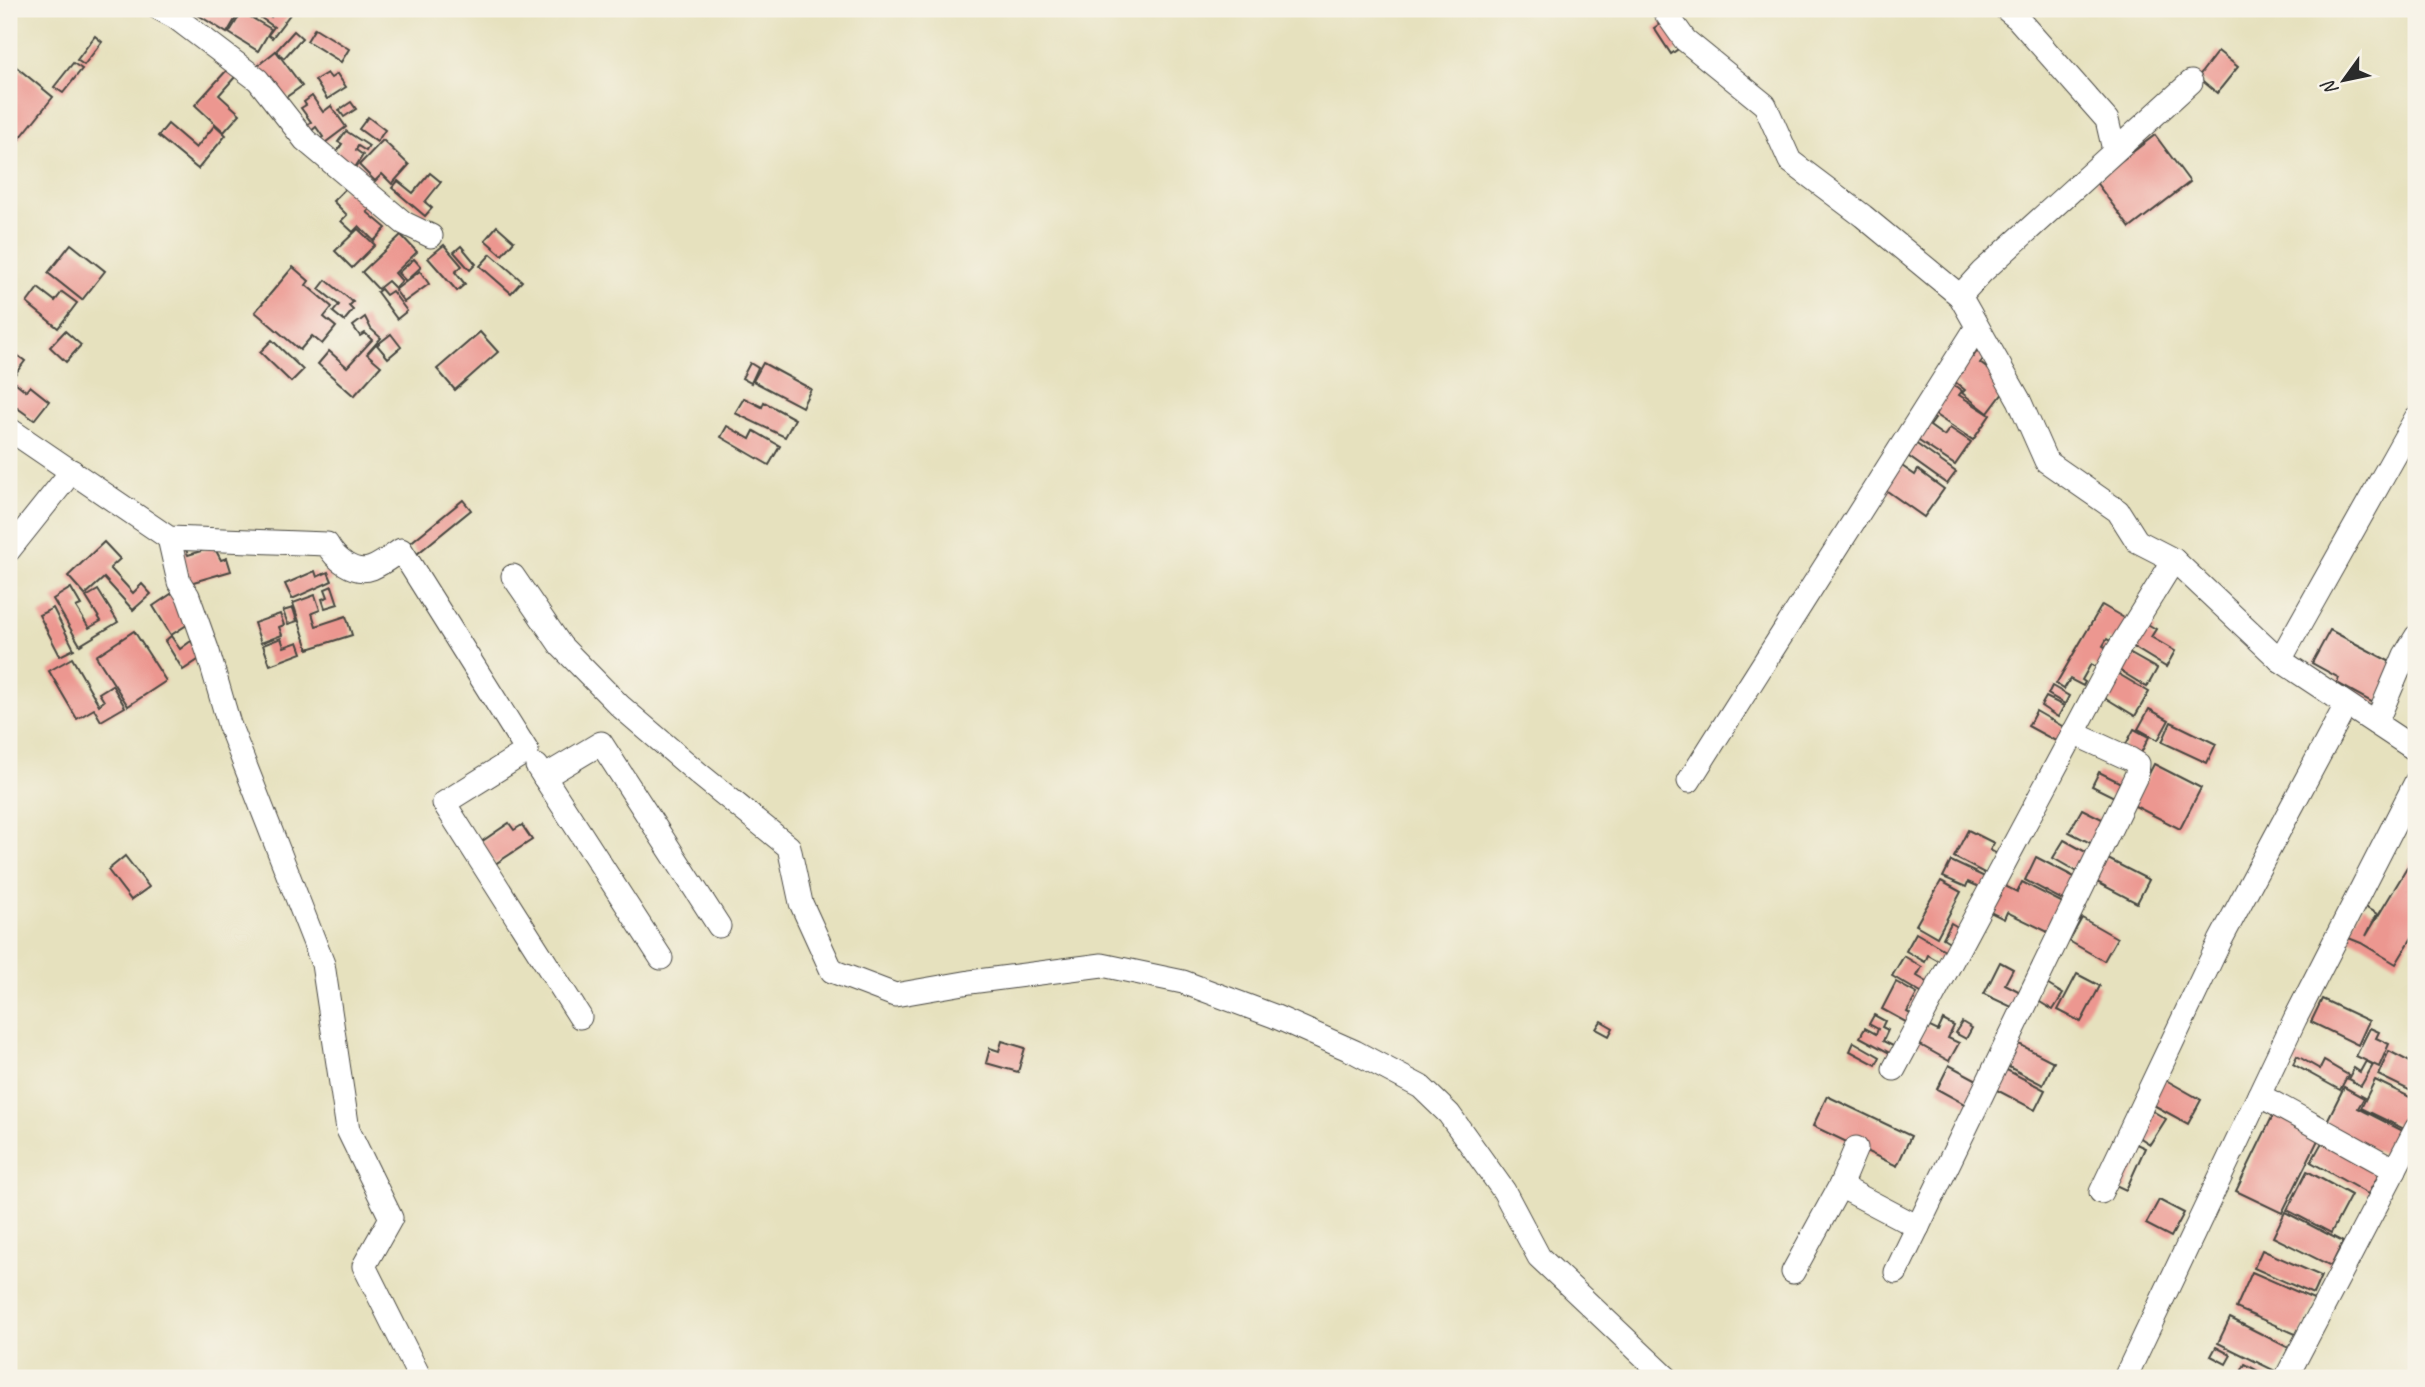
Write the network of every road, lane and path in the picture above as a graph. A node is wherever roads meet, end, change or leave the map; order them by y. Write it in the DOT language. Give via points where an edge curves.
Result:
graph roads {
  1 [pos="160,9"];
  2 [pos="1663,9"];
  3 [pos="2006,9"];
  4 [pos="2191,82"];
  5 [pos="2114,150"];
  6 [pos="431,236"];
  7 [pos="1960,296"];
  8 [pos="1977,327"];
  9 [pos="2416,418"];
  10 [pos="9,429"];
  11 [pos="72,471"];
  12 [pos="169,538"];
  13 [pos="9,550"];
  14 [pos="2174,560"];
  15 [pos="513,576"];
  16 [pos="2416,637"];
  17 [pos="2280,660"];
  18 [pos="2346,705"];
  19 [pos="2375,723"];
  20 [pos="2073,733"];
  21 [pos="2416,750"];
  22 [pos="527,751"];
  23 [pos="544,778"];
  24 [pos="1689,781"];
  25 [pos="2416,782"];
  26 [pos="719,926"];
  27 [pos="661,958"];
  28 [pos="580,1017"];
  29 [pos="1894,1069"];
  30 [pos="2259,1095"];
  31 [pos="2416,1129"];
  32 [pos="1856,1148"];
  33 [pos="2395,1170"];
  34 [pos="1840,1186"];
  35 [pos="2101,1192"];
  36 [pos="1918,1227"];
  37 [pos="1793,1272"];
  38 [pos="1896,1272"];
  39 [pos="420,1378"];
  40 [pos="1667,1378"];
  41 [pos="2125,1378"];
  42 [pos="2286,1378"];
  1 -- 6 [label="street" via="258,80 305,140 404,223"];
  2 -- 7 [label="street" via="1685,40 1765,104 1790,161"];
  3 -- 5 [label="street" via="2107,120"];
  4 -- 5 [label="street"];
  5 -- 7 [label="street"];
  7 -- 8 [label="street"];
  8 -- 14 [label="street" via="2020,400 2046,461 2118,511 2137,541"];
  8 -- 24 [label="street"];
  9 -- 17 [label="street"];
  10 -- 11 [label="street"];
  11 -- 12 [label="street"];
  11 -- 13 [label="street"];
  12 -- 22 [label="street" via="327,544 343,563 370,569 401,550"];
  12 -- 39 [label="street" via="179,582 208,652 229,724 323,964 348,1130 391,1218 364,1266"];
  14 -- 17 [label="street"];
  14 -- 20 [label="street"];
  15 -- 40 [label="street" via="561,646 620,706 789,847 801,903 832,971 895,995 1102,965 1183,982 1355,1052 1421,1087 1449,1114 1504,1191 1539,1257"];
  16 -- 19 [label="street"];
  17 -- 18 [label="street"];
  18 -- 19 [label="street"];
  18 -- 35 [label="street" via="2220,941"];
  19 -- 21 [label="street"];
  20 -- 29 [label="street"];
  20 -- 36 [label="street" via="2130,759 2138,765 2137,774"];
  22 -- 23 [label="street"];
  22 -- 28 [label="street" via="444,803"];
  23 -- 26 [label="street" via="601,743"];
  23 -- 27 [label="street"];
  25 -- 30 [label="street"];
  30 -- 33 [label="street"];
  30 -- 41 [label="street"];
  31 -- 33 [label="street"];
  32 -- 34 [label="street"];
  33 -- 42 [label="street"];
  34 -- 36 [label="street"];
  34 -- 37 [label="street"];
  36 -- 38 [label="street"];
}
